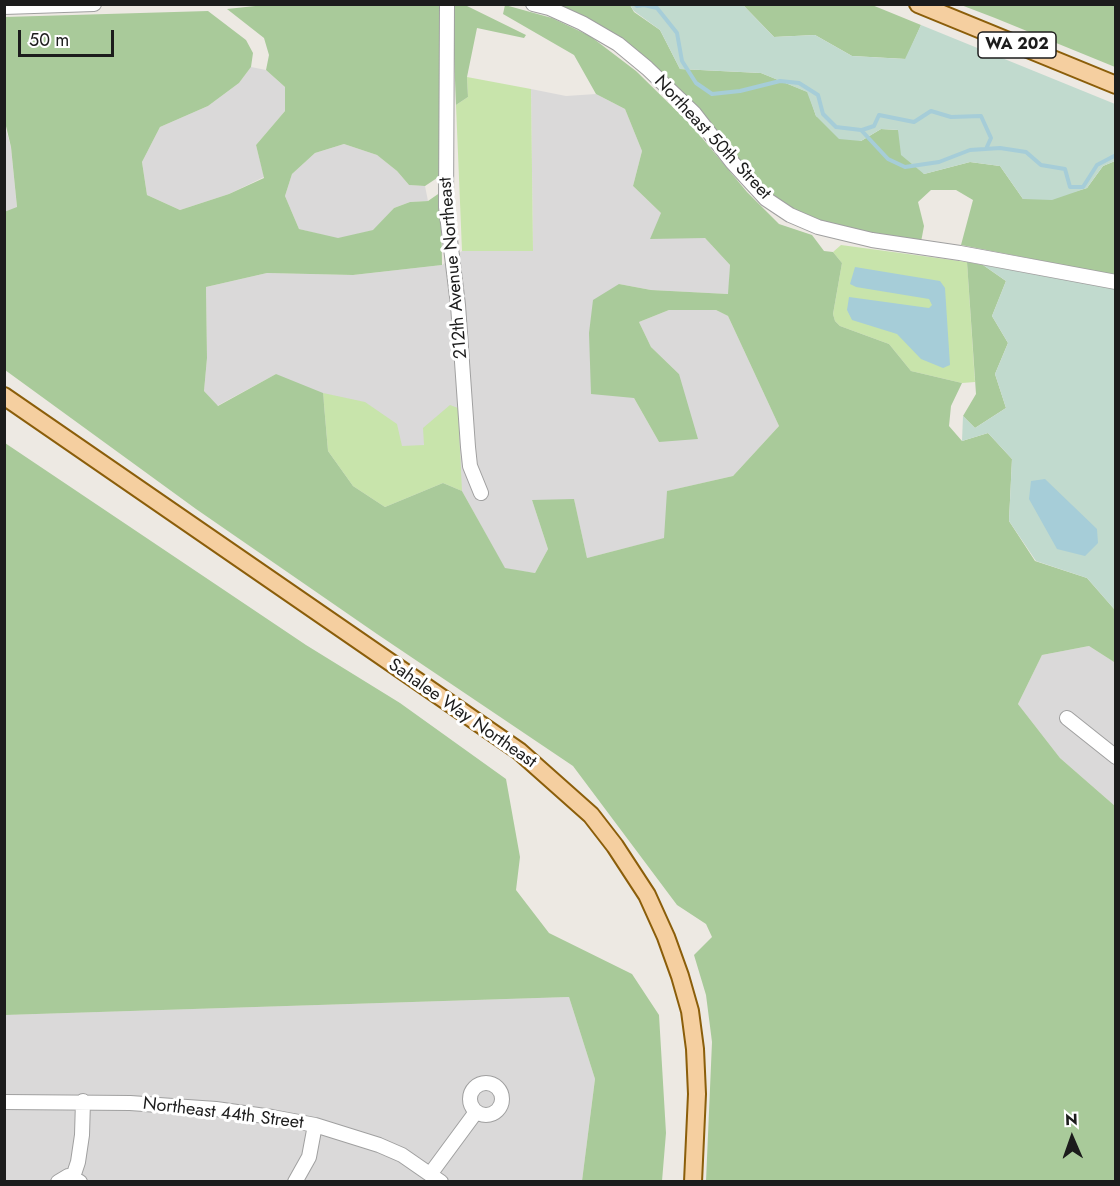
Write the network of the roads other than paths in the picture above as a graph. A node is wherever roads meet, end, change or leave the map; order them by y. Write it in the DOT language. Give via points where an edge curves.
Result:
graph roads {
  1 [pos="94,4"];
  2 [pos="447,4"];
  3 [pos="533,4"];
  4 [pos="918,4"];
  5 [pos="4,7"];
  6 [pos="1116,85"];
  7 [pos="1116,282"];
  8 [pos="4,396"];
  9 [pos="481,493"];
  10 [pos="1066,717"];
  11 [pos="1116,757"];
  12 [pos="83,1101"];
  13 [pos="4,1102"];
  14 [pos="476,1112"];
  15 [pos="315,1125"];
  16 [pos="436,1177"];
  17 [pos="76,1179"];
  18 [pos="58,1182"];
  19 [pos="295,1182"];
  20 [pos="693,1182"];
  1 -- 5 [label="street"];
  2 -- 9 [label="street, 212th Avenue Northeast" via="446,207 470,466"];
  3 -- 7 [label="street, Northeast 50th Street" via="582,23 633,56 694,114 766,199 789,215 818,227 872,240"];
  4 -- 6 [label="main road, WA 202"];
  8 -- 20 [label="main road, Sahalee Way Northeast" via="519,751 591,815 647,895 666,937 690,1011 697,1094"];
  10 -- 11 [label="street"];
  12 -- 13 [label="street, Northeast 44th Street"];
  12 -- 15 [label="street, Northeast 44th Street" via="216,1109"];
  12 -- 17 [label="street"];
  14 -- 16 [label="street"];
  15 -- 16 [label="street, Northeast 44th Street" via="379,1145"];
  15 -- 19 [label="street" via="309,1157"];
  17 -- 18 [label="street" via="63,1178"];
}
